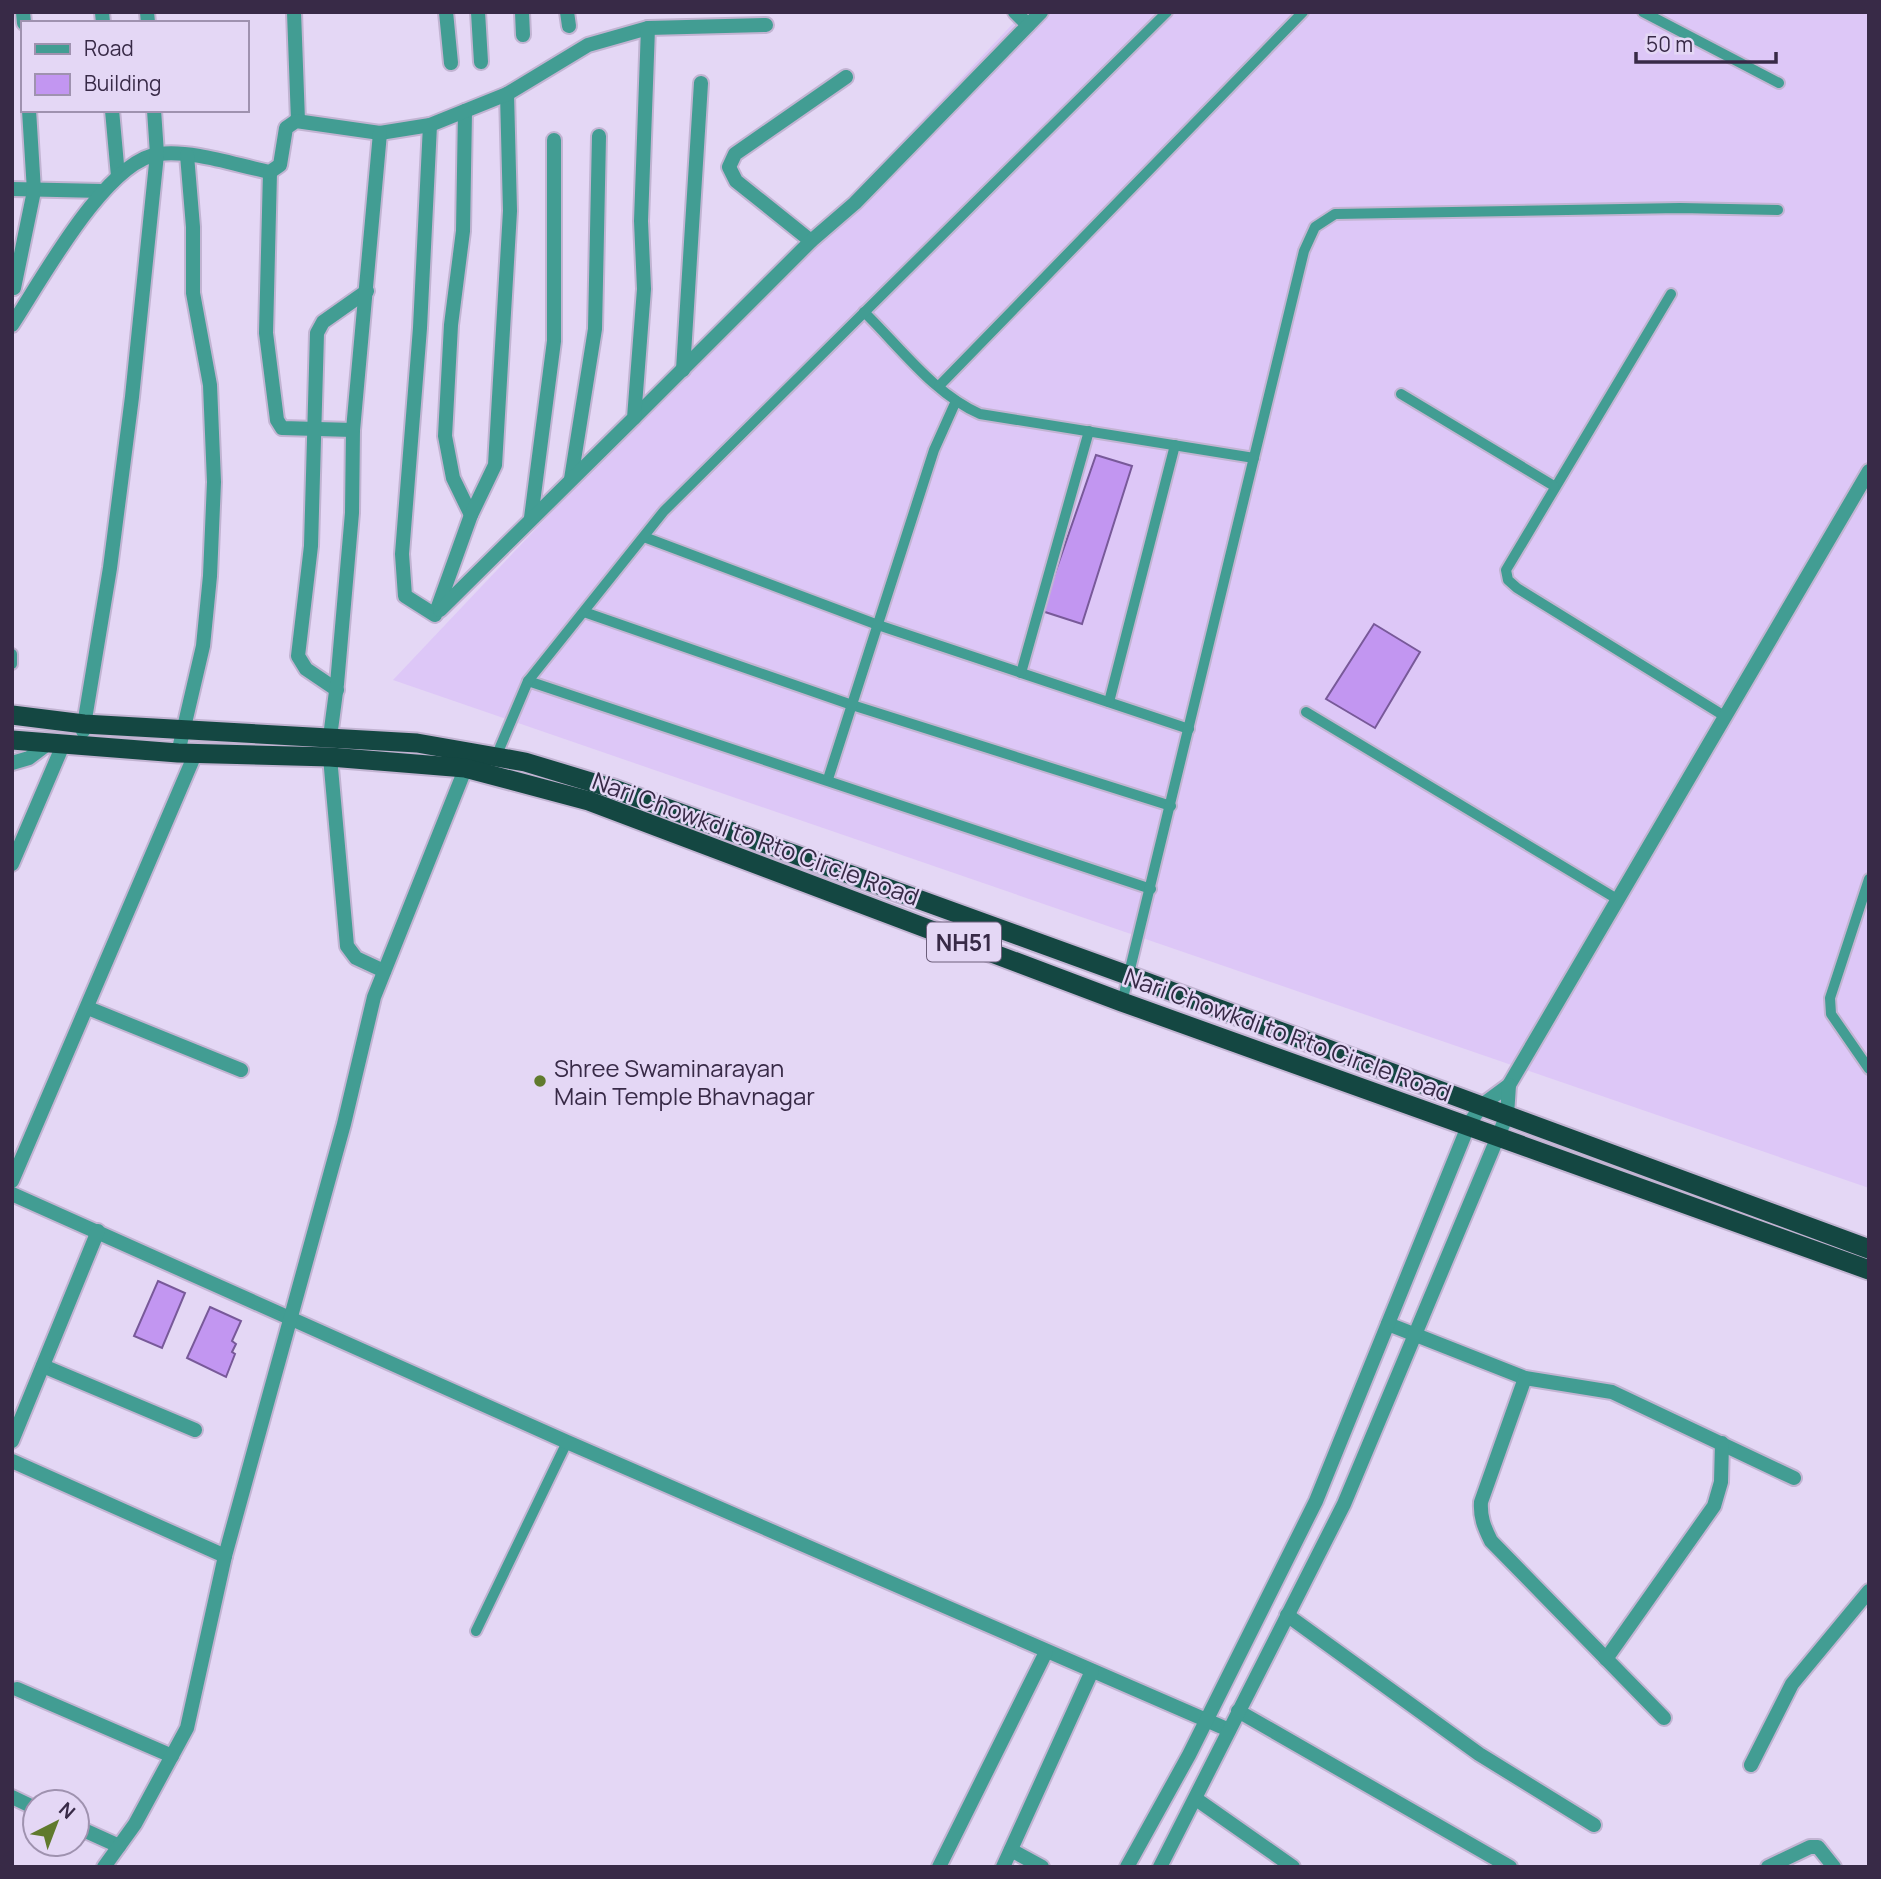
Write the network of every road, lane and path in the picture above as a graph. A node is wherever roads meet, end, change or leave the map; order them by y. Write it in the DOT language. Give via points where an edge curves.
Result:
graph roads {
  1 [pos="294,12"];
  2 [pos="446,12"];
  3 [pos="478,12"];
  4 [pos="522,12"];
  5 [pos="1015,12"];
  6 [pos="1041,12"];
  7 [pos="1167,12"];
  8 [pos="1303,12"];
  9 [pos="1643,12"];
  10 [pos="765,25"];
  11 [pos="1028,25"];
  12 [pos="648,28"];
  13 [pos="523,35"];
  14 [pos="481,62"];
  15 [pos="451,63"];
  16 [pos="846,77"];
  17 [pos="701,83"];
  18 [pos="1779,83"];
  19 [pos="507,94"];
  20 [pos="465,111"];
  21 [pos="29,112"];
  22 [pos="112,112"];
  23 [pos="154,112"];
  24 [pos="292,125"];
  25 [pos="430,125"];
  26 [pos="380,133"];
  27 [pos="599,136"];
  28 [pos="554,140"];
  29 [pos="158,154"];
  30 [pos="187,155"];
  31 [pos="275,169"];
  32 [pos="118,176"];
  33 [pos="12,189"];
  34 [pos="34,191"];
  35 [pos="102,191"];
  36 [pos="1778,210"];
  37 [pos="811,241"];
  38 [pos="14,288"];
  39 [pos="367,291"];
  40 [pos="1671,294"];
  41 [pos="864,312"];
  42 [pos="12,324"];
  43 [pos="683,370"];
  44 [pos="939,386"];
  45 [pos="1401,394"];
  46 [pos="956,401"];
  47 [pos="634,418"];
  48 [pos="314,428"];
  49 [pos="353,430"];
  50 [pos="1089,431"];
  51 [pos="1175,445"];
  52 [pos="1254,458"];
  53 [pos="1869,471"];
  54 [pos="570,480"];
  55 [pos="1554,486"];
  56 [pos="471,515"];
  57 [pos="531,518"];
  58 [pos="644,537"];
  59 [pos="584,612"];
  60 [pos="435,615"];
  61 [pos="878,625"];
  62 [pos="12,654"];
  63 [pos="12,664"];
  64 [pos="1021,673"];
  65 [pos="528,681"];
  66 [pos="337,690"];
  67 [pos="1109,702"];
  68 [pos="852,705"];
  69 [pos="14,710"];
  70 [pos="1306,712"];
  71 [pos="1727,717"];
  72 [pos="85,724"];
  73 [pos="183,728"];
  74 [pos="1189,729"];
  75 [pos="330,737"];
  76 [pos="12,740"];
  77 [pos="56,744"];
  78 [pos="187,752"];
  79 [pos="496,755"];
  80 [pos="330,757"];
  81 [pos="469,760"];
  82 [pos="12,763"];
  83 [pos="490,775"];
  84 [pos="828,779"];
  85 [pos="1171,807"];
  86 [pos="12,864"];
  87 [pos="1869,879"];
  88 [pos="1151,889"];
  89 [pos="1616,899"];
  90 [pos="384,971"];
  91 [pos="1130,976"];
  92 [pos="1122,1002"];
  93 [pos="88,1008"];
  94 [pos="1869,1069"];
  95 [pos="241,1070"];
  96 [pos="1508,1085"];
  97 [pos="1482,1105"];
  98 [pos="1507,1115"];
  99 [pos="1469,1124"];
  100 [pos="1497,1135"];
  101 [pos="12,1181"];
  102 [pos="12,1194"];
  103 [pos="98,1231"];
  104 [pos="1869,1250"];
  105 [pos="1869,1269"];
  106 [pos="290,1317"];
  107 [pos="1388,1324"];
  108 [pos="1415,1333"];
  109 [pos="43,1366"];
  110 [pos="1525,1378"];
  111 [pos="195,1430"];
  112 [pos="12,1441"];
  113 [pos="567,1442"];
  114 [pos="1722,1443"];
  115 [pos="12,1461"];
  116 [pos="1794,1478"];
  117 [pos="225,1556"];
  118 [pos="1869,1591"];
  119 [pos="1287,1615"];
  120 [pos="476,1632"];
  121 [pos="1046,1652"];
  122 [pos="1606,1659"];
  123 [pos="1092,1671"];
  124 [pos="17,1689"];
  125 [pos="1238,1711"];
  126 [pos="1207,1717"];
  127 [pos="1664,1718"];
  128 [pos="1229,1730"];
  129 [pos="173,1756"];
  130 [pos="1751,1765"];
  131 [pos="1196,1799"];
  132 [pos="1594,1825"];
  133 [pos="91,1833"];
  134 [pos="119,1846"];
  135 [pos="1011,1850"];
  136 [pos="104,1867"];
  137 [pos="939,1867"];
  138 [pos="1003,1867"];
  139 [pos="1042,1867"];
  140 [pos="1127,1867"];
  141 [pos="1160,1867"];
  142 [pos="1293,1867"];
  143 [pos="1510,1867"];
  144 [pos="1768,1867"];
  145 [pos="1834,1867"];
  1 -- 24 [label="street"];
  2 -- 15 [label="street"];
  3 -- 14 [label="street"];
  4 -- 13 [label="street"];
  5 -- 11 [label="street"];
  6 -- 11 [label="street"];
  7 -- 41 [label="lane"];
  8 -- 44 [label="lane"];
  9 -- 18 [label="lane"];
  10 -- 12 [label="street"];
  11 -- 37 [label="street" via="855,203"];
  12 -- 19 [label="street" via="587,45"];
  12 -- 47 [label="street" via="641,221 644,289"];
  16 -- 37 [label="street" via="735,154 729,167 736,181"];
  17 -- 43 [label="street"];
  19 -- 20 [label="street"];
  19 -- 56 [label="street" via="510,211 495,465"];
  20 -- 25 [label="street"];
  20 -- 56 [label="street" via="463,231 450,336 445,436 453,478"];
  21 -- 34 [label="street"];
  22 -- 32 [label="street"];
  23 -- 29 [label="street"];
  24 -- 26 [label="street"];
  24 -- 31 [label="street"];
  25 -- 26 [label="street"];
  25 -- 60 [label="street" via="402,554 405,596"];
  26 -- 39 [label="street"];
  27 -- 54 [label="street" via="595,328"];
  28 -- 57 [label="street" via="554,341"];
  29 -- 30 [label="street"];
  29 -- 32 [label="street" via="127,167"];
  29 -- 72 [label="street" via="132,397"];
  30 -- 31 [label="street"];
  30 -- 73 [label="street" via="194,293 210,385 214,482 202,646"];
  31 -- 48 [label="street" via="266,333 277,420 282,428"];
  32 -- 35 [label="street"];
  33 -- 34 [label="street"];
  34 -- 35 [label="street"];
  34 -- 38 [label="street"];
  35 -- 42 [label="street"];
  36 -- 52 [label="lane" via="1335,214 1315,227 1304,251"];
  37 -- 43 [label="street"];
  39 -- 48 [label="street" via="323,322 317,333"];
  39 -- 49 [label="street"];
  40 -- 55 [label="lane"];
  41 -- 44 [label="lane"];
  41 -- 58 [label="lane" via="678,497"];
  43 -- 47 [label="street"];
  44 -- 46 [label="lane"];
  45 -- 55 [label="lane"];
  46 -- 50 [label="lane" via="980,414"];
  46 -- 61 [label="lane" via="934,450"];
  47 -- 54 [label="street"];
  48 -- 49 [label="street"];
  48 -- 66 [label="street" via="311,546 298,656 306,669"];
  49 -- 66 [label="street" via="352,513"];
  50 -- 51 [label="lane"];
  50 -- 64 [label="lane"];
  51 -- 52 [label="lane"];
  51 -- 67 [label="lane"];
  52 -- 74 [label="lane"];
  53 -- 71 [label="street"];
  54 -- 57 [label="street"];
  55 -- 71 [label="lane" via="1510,560 1508,580"];
  56 -- 60 [label="street"];
  57 -- 60 [label="street"];
  58 -- 59 [label="lane"];
  58 -- 61 [label="lane"];
  59 -- 65 [label="lane"];
  59 -- 68 [label="lane"];
  61 -- 64 [label="lane"];
  61 -- 68 [label="lane"];
  62 -- 63 [label="lane"];
  64 -- 67 [label="lane"];
  65 -- 79 [label="lane"];
  65 -- 84 [label="lane"];
  66 -- 75 [label="street"];
  67 -- 74 [label="lane"];
  68 -- 84 [label="lane"];
  68 -- 85 [label="lane"];
  69 -- 72 [label="highway, NH51"];
  70 -- 89 [label="lane"];
  71 -- 89 [label="street"];
  72 -- 73 [label="highway, NH51"];
  72 -- 77 [label="street"];
  73 -- 75 [label="highway, NH51"];
  73 -- 78 [label="street"];
  74 -- 85 [label="lane"];
  75 -- 81 [label="highway, NH51" via="417,743"];
  76 -- 77 [label="highway, NH51"];
  77 -- 78 [label="highway, Nari Chowkdi to Rto Circle Road / NH51"];
  77 -- 82 [label="street"];
  77 -- 86 [label="street"];
  78 -- 80 [label="highway, Nari Chowkdi to Rto Circle Road / NH51"];
  78 -- 93 [label="street"];
  79 -- 81 [label="highway, NH51"];
  79 -- 83 [label="lane"];
  79 -- 91 [label="highway, NH51" via="614,789"];
  80 -- 81 [label="highway, Nari Chowkdi to Rto Circle Road / NH51"];
  80 -- 90 [label="street" via="347,946 356,958"];
  81 -- 83 [label="highway, Nari Chowkdi to Rto Circle Road / NH51"];
  81 -- 90 [label="street"];
  83 -- 92 [label="highway, Nari Chowkdi to Rto Circle Road / NH51" via="589,801"];
  84 -- 88 [label="lane"];
  85 -- 88 [label="lane"];
  87 -- 94 [label="lane" via="1830,998 1832,1014"];
  88 -- 91 [label="lane"];
  89 -- 96 [label="street"];
  90 -- 106 [label="street"];
  91 -- 92 [label="lane"];
  91 -- 97 [label="highway, NH51"];
  92 -- 99 [label="highway, Nari Chowkdi to Rto Circle Road / NH51"];
  93 -- 95 [label="street"];
  93 -- 101 [label="street"];
  96 -- 97 [label="street"];
  96 -- 98 [label="street"];
  97 -- 98 [label="highway, NH51"];
  97 -- 99 [label="street"];
  98 -- 100 [label="street"];
  98 -- 104 [label="highway, NH51"];
  99 -- 100 [label="highway, Nari Chowkdi to Rto Circle Road / NH51"];
  99 -- 107 [label="street"];
  100 -- 105 [label="highway, Nari Chowkdi to Rto Circle Road / NH51"];
  100 -- 108 [label="street"];
  102 -- 103 [label="street"];
  103 -- 106 [label="street"];
  103 -- 109 [label="street"];
  106 -- 113 [label="street"];
  106 -- 117 [label="street"];
  107 -- 108 [label="street"];
  107 -- 126 [label="street" via="1316,1501"];
  108 -- 110 [label="street"];
  108 -- 119 [label="street" via="1344,1504"];
  109 -- 111 [label="street"];
  109 -- 112 [label="street"];
  110 -- 114 [label="street" via="1612,1392"];
  110 -- 122 [label="street" via="1480,1515 1491,1541"];
  113 -- 120 [label="lane"];
  113 -- 121 [label="street"];
  114 -- 116 [label="street"];
  114 -- 122 [label="street" via="1721,1482 1714,1506"];
  115 -- 117 [label="street"];
  117 -- 129 [label="street" via="187,1728"];
  118 -- 130 [label="street" via="1792,1684"];
  119 -- 125 [label="street"];
  119 -- 132 [label="street" via="1479,1754"];
  121 -- 123 [label="street"];
  121 -- 137 [label="street"];
  122 -- 127 [label="street"];
  123 -- 126 [label="street"];
  123 -- 135 [label="street"];
  124 -- 129 [label="street"];
  125 -- 128 [label="street"];
  125 -- 143 [label="street"];
  126 -- 128 [label="street"];
  126 -- 140 [label="street"];
  128 -- 131 [label="street"];
  129 -- 134 [label="street"];
  131 -- 141 [label="street"];
  131 -- 142 [label="street"];
  133 -- 134 [label="street"];
  134 -- 136 [label="street"];
  135 -- 138 [label="street"];
  135 -- 139 [label="street"];
  144 -- 145 [label="street" via="1810,1847 1824,1852"];
}
